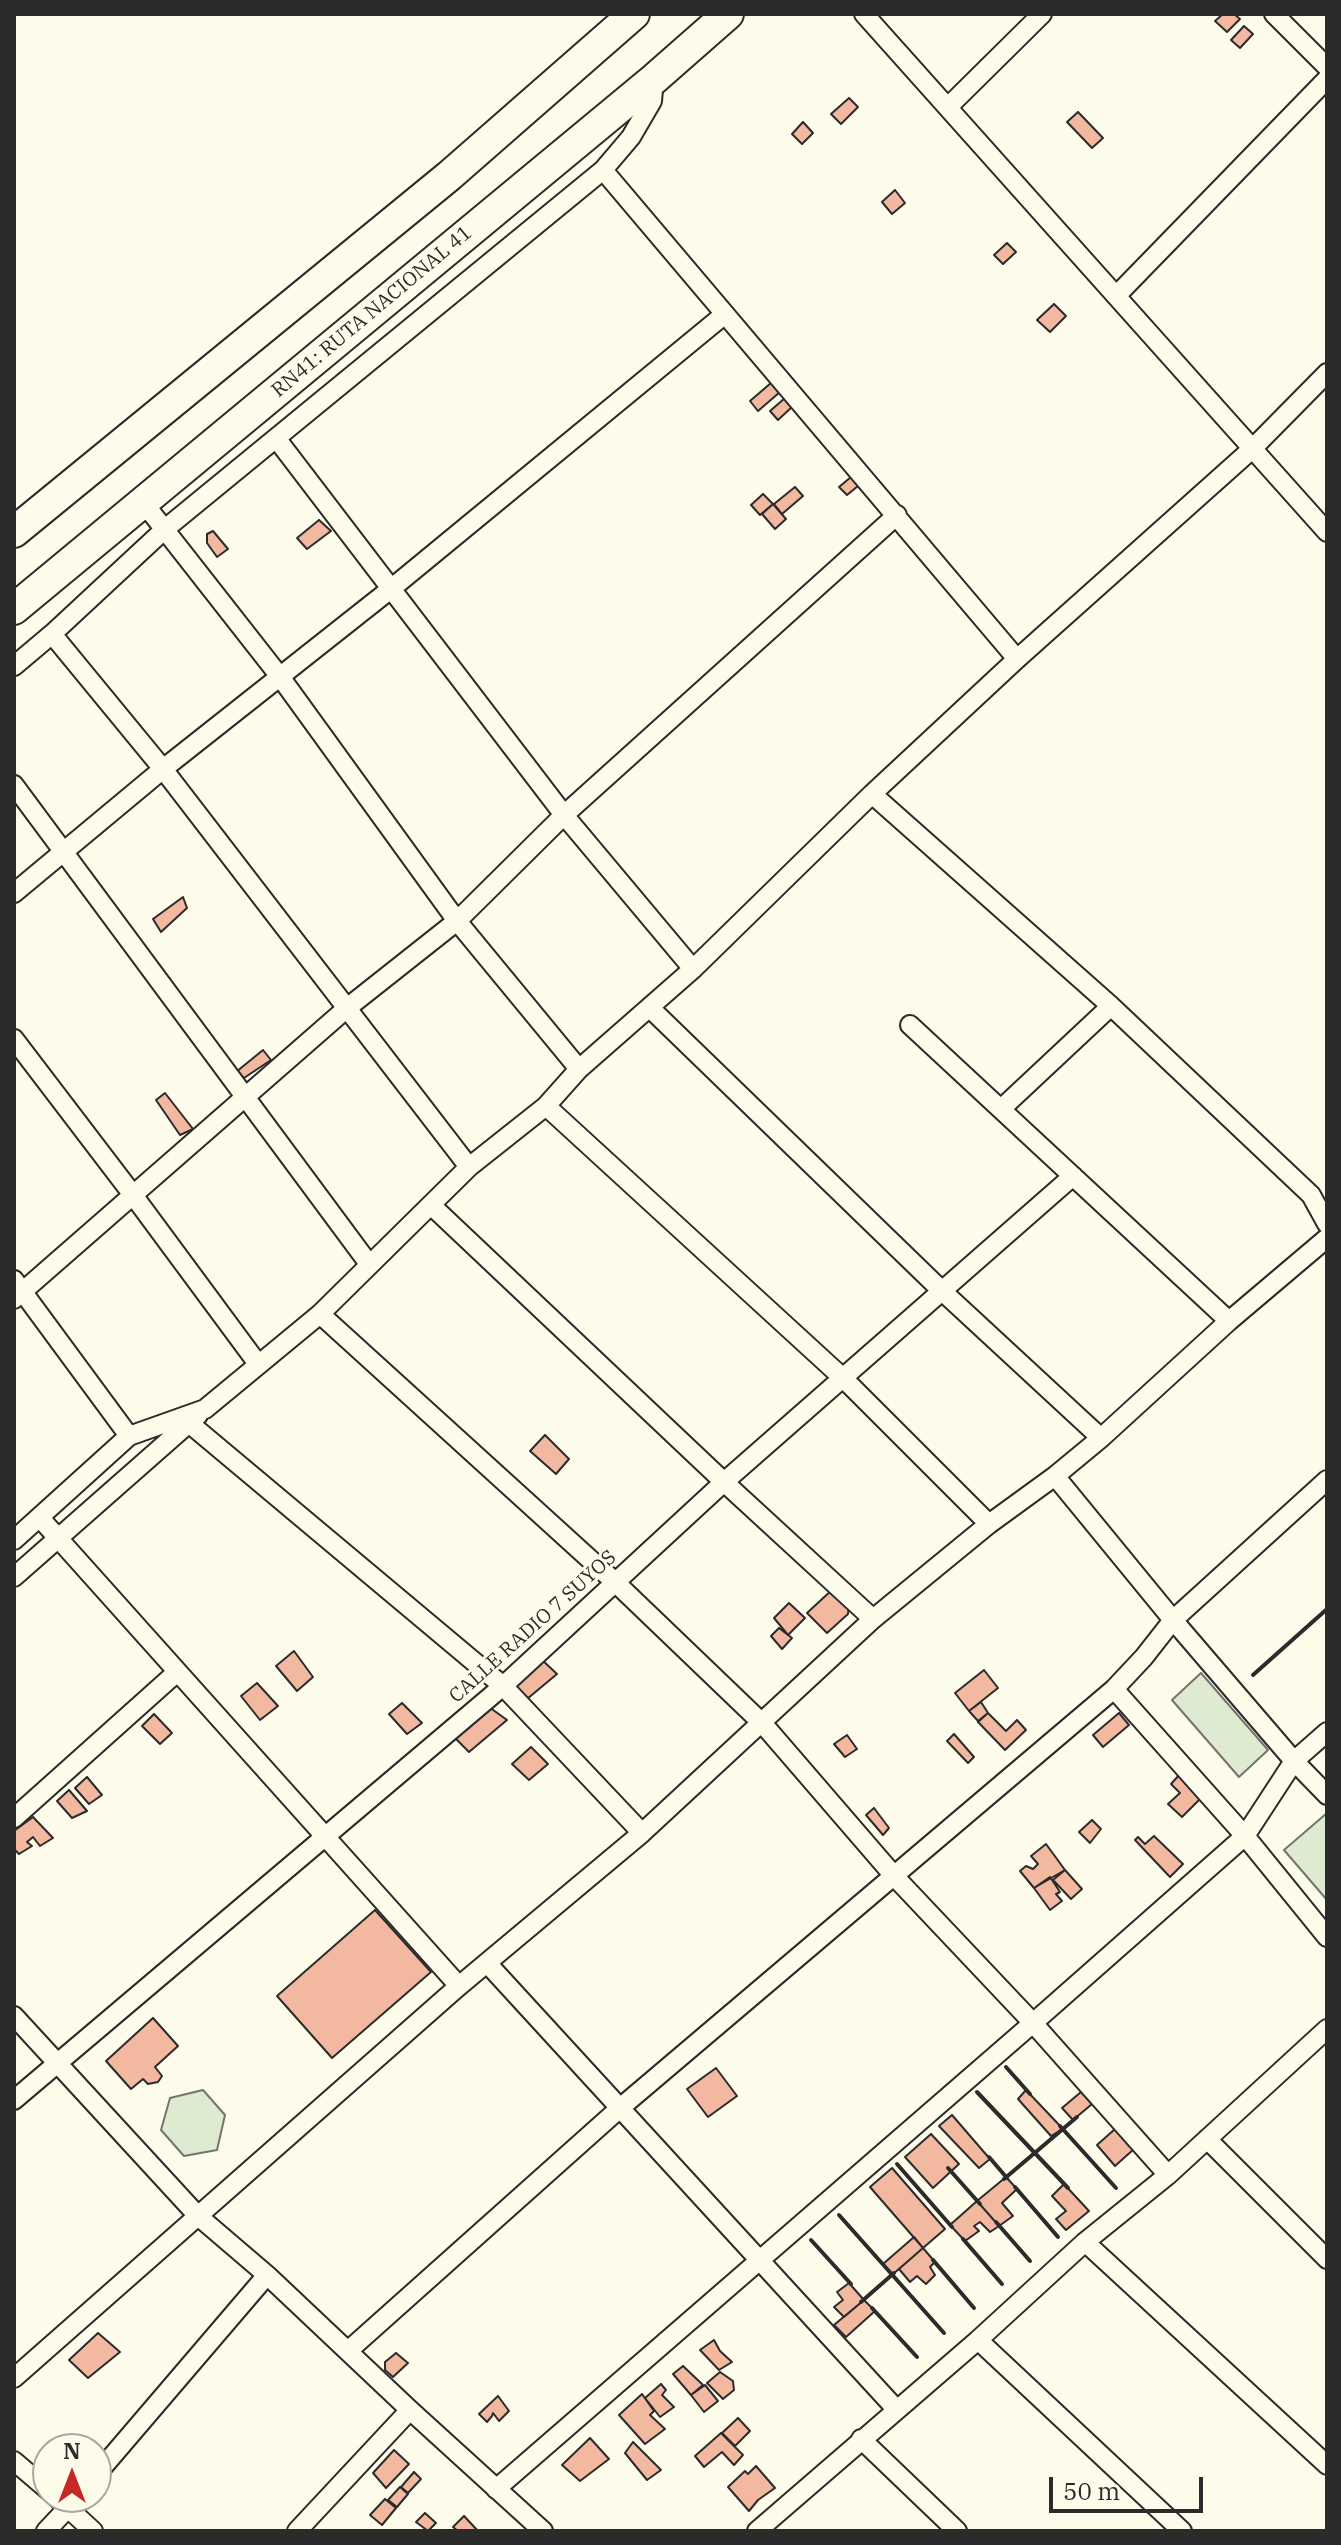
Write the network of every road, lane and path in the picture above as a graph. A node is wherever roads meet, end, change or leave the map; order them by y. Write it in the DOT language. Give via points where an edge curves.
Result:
graph roads {
  1 [pos="634,14"];
  2 [pos="728,14"];
  3 [pos="864,14"];
  4 [pos="1042,14"];
  5 [pos="1274,14"];
  6 [pos="1327,67"];
  7 [pos="654,79"];
  8 [pos="1327,79"];
  9 [pos="948,107"];
  10 [pos="603,170"];
  11 [pos="1117,295"];
  12 [pos="725,314"];
  13 [pos="1327,373"];
  14 [pos="276,438"];
  15 [pos="1252,449"];
  16 [pos="143,502"];
  17 [pos="897,515"];
  18 [pos="165,529"];
  19 [pos="14,532"];
  20 [pos="1327,532"];
  21 [pos="392,588"];
  22 [pos="14,609"];
  23 [pos="52,634"];
  24 [pos="1017,659"];
  25 [pos="14,666"];
  26 [pos="281,678"];
  27 [pos="163,769"];
  28 [pos="14,785"];
  29 [pos="872,794"];
  30 [pos="564,815"];
  31 [pos="63,852"];
  32 [pos="14,893"];
  33 [pos="457,921"];
  34 [pos="693,969"];
  35 [pos="1111,1006"];
  36 [pos="347,1008"];
  37 [pos="650,1008"];
  38 [pos="910,1025"];
  39 [pos="14,1039"];
  40 [pos="579,1069"];
  41 [pos="245,1097"];
  42 [pos="546,1106"];
  43 [pos="1001,1109"];
  44 [pos="469,1167"];
  45 [pos="1073,1176"];
  46 [pos="133,1195"];
  47 [pos="432,1206"];
  48 [pos="1327,1224"];
  49 [pos="1327,1238"];
  50 [pos="369,1264"];
  51 [pos="17,1290"];
  52 [pos="941,1290"];
  53 [pos="320,1314"];
  54 [pos="1229,1321"];
  55 [pos="258,1364"];
  56 [pos="844,1379"];
  57 [pos="205,1409"];
  58 [pos="189,1423"];
  59 [pos="129,1436"];
  60 [pos="1101,1438"];
  61 [pos="1055,1476"];
  62 [pos="1327,1480"];
  63 [pos="724,1482"];
  64 [pos="40,1518"];
  65 [pos="989,1524"];
  66 [pos="58,1539"];
  67 [pos="14,1540"];
  68 [pos="14,1577"];
  69 [pos="616,1583"];
  70 [pos="873,1619"];
  71 [pos="1173,1620"];
  72 [pos="176,1673"];
  73 [pos="503,1686"];
  74 [pos="1114,1689"];
  75 [pos="763,1724"];
  76 [pos="1327,1732"];
  77 [pos="1294,1761"];
  78 [pos="1327,1795"];
  79 [pos="14,1818"];
  80 [pos="642,1833"];
  81 [pos="1245,1836"];
  82 [pos="325,1837"];
  83 [pos="895,1877"];
  84 [pos="1327,1937"];
  85 [pos="487,1963"];
  86 [pos="459,1986"];
  87 [pos="14,2016"];
  88 [pos="1033,2023"];
  89 [pos="1327,2029"];
  90 [pos="57,2063"];
  91 [pos="14,2100"];
  92 [pos="620,2108"];
  93 [pos="1207,2139"];
  94 [pos="1168,2175"];
  95 [pos="198,2216"];
  96 [pos="1085,2242"];
  97 [pos="1327,2259"];
  98 [pos="759,2260"];
  99 [pos="267,2275"];
  100 [pos="978,2340"];
  101 [pos="349,2350"];
  102 [pos="14,2378"];
  103 [pos="896,2409"];
  104 [pos="410,2410"];
  105 [pos="861,2439"];
  106 [pos="112,2456"];
  107 [pos="14,2461"];
  108 [pos="1327,2465"];
  109 [pos="32,2476"];
  110 [pos="496,2489"];
  111 [pos="59,2513"];
  112 [pos="77,2513"];
  113 [pos="46,2531"];
  114 [pos="93,2531"];
  115 [pos="297,2531"];
  116 [pos="543,2531"];
  117 [pos="757,2531"];
  118 [pos="957,2531"];
  119 [pos="1182,2531"];
  1 -- 19 [label="main road" via="449,176"];
  2 -- 7 [label="main road, RN41: RUTA NACIONAL 41"];
  3 -- 9 [label="street"];
  4 -- 9 [label="street"];
  5 -- 6 [label="street"];
  7 -- 10 [label="street" via="652,101"];
  7 -- 16 [label="main road, RN41: RUTA NACIONAL 41"];
  8 -- 11 [label="street"];
  9 -- 11 [label="street"];
  10 -- 12 [label="street"];
  10 -- 14 [label="street"];
  11 -- 15 [label="street"];
  12 -- 17 [label="street"];
  12 -- 21 [label="street"];
  13 -- 15 [label="street"];
  14 -- 18 [label="street"];
  14 -- 21 [label="street"];
  15 -- 20 [label="street"];
  15 -- 24 [label="street"];
  16 -- 18 [label="street"];
  16 -- 22 [label="main road, RN41: RUTA NACIONAL 41"];
  17 -- 24 [label="street"];
  17 -- 30 [label="street"];
  18 -- 23 [label="street"];
  18 -- 26 [label="street"];
  21 -- 26 [label="street"];
  21 -- 30 [label="street"];
  23 -- 25 [label="street"];
  23 -- 27 [label="street"];
  24 -- 29 [label="street"];
  26 -- 27 [label="street"];
  26 -- 33 [label="street"];
  27 -- 31 [label="street"];
  27 -- 36 [label="street"];
  28 -- 31 [label="street"];
  29 -- 34 [label="street"];
  29 -- 35 [label="street"];
  30 -- 33 [label="street"];
  30 -- 34 [label="street"];
  31 -- 32 [label="street"];
  31 -- 41 [label="street"];
  33 -- 36 [label="street"];
  33 -- 40 [label="street"];
  34 -- 37 [label="street"];
  35 -- 43 [label="street"];
  35 -- 48 [label="street" via="1311,1195"];
  36 -- 41 [label="street"];
  36 -- 44 [label="street"];
  37 -- 40 [label="street"];
  37 -- 52 [label="street"];
  38 -- 43 [label="street"];
  39 -- 46 [label="street"];
  40 -- 42 [label="street"];
  41 -- 46 [label="street"];
  41 -- 50 [label="street"];
  42 -- 44 [label="street"];
  42 -- 56 [label="street"];
  43 -- 45 [label="street"];
  44 -- 47 [label="street"];
  45 -- 52 [label="street, CALLE RADIO 7 SUYOS"];
  45 -- 54 [label="street"];
  46 -- 51 [label="street"];
  46 -- 55 [label="street"];
  47 -- 50 [label="street"];
  47 -- 63 [label="street"];
  49 -- 54 [label="street"];
  50 -- 53 [label="street"];
  51 -- 59 [label="street"];
  52 -- 56 [label="street, CALLE RADIO 7 SUYOS"];
  52 -- 60 [label="street"];
  53 -- 55 [label="street"];
  53 -- 69 [label="street"];
  54 -- 60 [label="street"];
  55 -- 57 [label="street"];
  56 -- 63 [label="street, CALLE RADIO 7 SUYOS"];
  56 -- 65 [label="street"];
  57 -- 58 [label="street"];
  57 -- 59 [label="street"];
  58 -- 66 [label="street"];
  58 -- 73 [label="street"];
  59 -- 64 [label="street"];
  60 -- 61 [label="street"];
  61 -- 65 [label="street"];
  61 -- 71 [label="street"];
  62 -- 71 [label="street"];
  63 -- 69 [label="street, CALLE RADIO 7 SUYOS"];
  63 -- 70 [label="street"];
  64 -- 66 [label="street"];
  64 -- 67 [label="street"];
  65 -- 70 [label="street"];
  66 -- 68 [label="street"];
  66 -- 72 [label="street"];
  69 -- 73 [label="street, CALLE RADIO 7 SUYOS"];
  69 -- 75 [label="street"];
  70 -- 75 [label="street"];
  71 -- 74 [label="street"];
  71 -- 77 [label="street"];
  72 -- 79 [label="street"];
  72 -- 82 [label="street"];
  73 -- 80 [label="street"];
  73 -- 82 [label="street, CALLE RADIO 7 SUYOS"];
  74 -- 81 [label="street"];
  74 -- 83 [label="street"];
  75 -- 80 [label="street"];
  75 -- 83 [label="street"];
  76 -- 77 [label="street"];
  77 -- 78 [label="street"];
  77 -- 81 [label="street"];
  80 -- 85 [label="street"];
  81 -- 84 [label="street"];
  81 -- 88 [label="street"];
  82 -- 86 [label="street"];
  82 -- 90 [label="street, CALLE RADIO 7 SUYOS"];
  83 -- 88 [label="street"];
  83 -- 92 [label="street"];
  85 -- 86 [label="street"];
  85 -- 92 [label="street"];
  86 -- 95 [label="street"];
  87 -- 90 [label="street"];
  88 -- 94 [label="street"];
  88 -- 98 [label="street"];
  89 -- 93 [label="street"];
  90 -- 91 [label="street, CALLE RADIO 7 SUYOS"];
  90 -- 95 [label="street"];
  92 -- 98 [label="street"];
  92 -- 101 [label="street"];
  93 -- 94 [label="street"];
  93 -- 97 [label="street"];
  94 -- 96 [label="street"];
  95 -- 99 [label="street"];
  95 -- 102 [label="street"];
  96 -- 100 [label="street"];
  96 -- 108 [label="street"];
  98 -- 103 [label="street"];
  98 -- 110 [label="street"];
  99 -- 101 [label="street"];
  99 -- 106 [label="street"];
  100 -- 103 [label="street"];
  100 -- 119 [label="street"];
  101 -- 104 [label="street"];
  103 -- 105 [label="street"];
  104 -- 110 [label="street"];
  104 -- 115 [label="street"];
  105 -- 117 [label="street"];
  105 -- 118 [label="street"];
  107 -- 109 [label="street"];
  110 -- 116 [label="street"];
  111 -- 113 [label="street"];
  112 -- 114 [label="street"];
}
